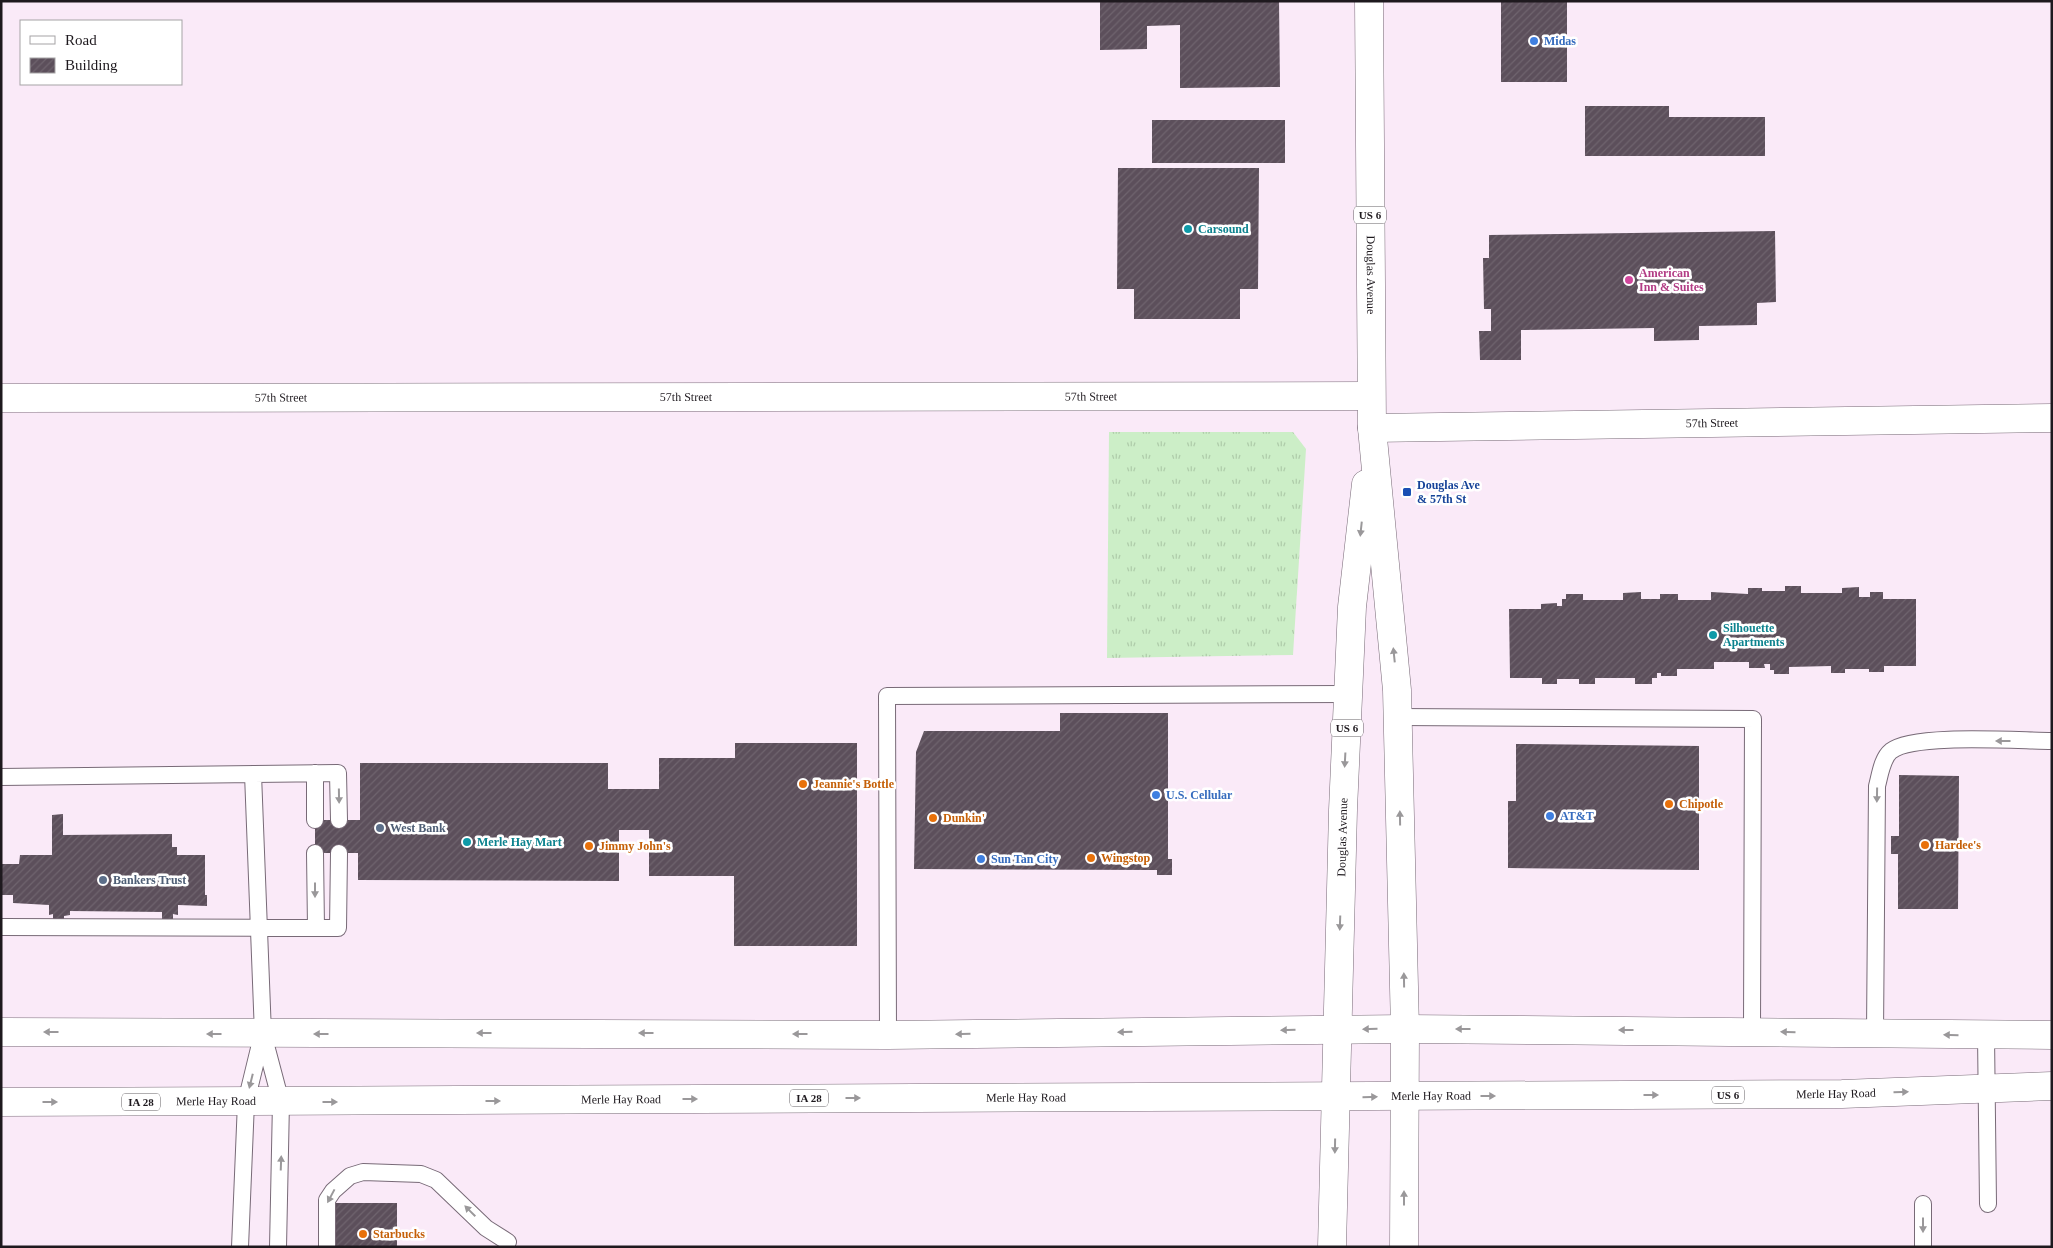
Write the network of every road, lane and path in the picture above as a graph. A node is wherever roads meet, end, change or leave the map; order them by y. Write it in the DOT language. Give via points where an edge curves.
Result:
graph roads {
  1 [pos="1368,1"];
  2 [pos="1371,396"];
  3 [pos="1,398"];
  4 [pos="2052,418"];
  5 [pos="1372,428"];
  6 [pos="1348,694"];
  7 [pos="1398,717"];
  8 [pos="2052,741"];
  9 [pos="315,773"];
  10 [pos="253,774"];
  11 [pos="1,776"];
  12 [pos="315,820"];
  13 [pos="340,820"];
  14 [pos="315,853"];
  15 [pos="340,853"];
  16 [pos="1,927"];
  17 [pos="316,928"];
  18 [pos="258,929"];
  19 [pos="1405,1029"];
  20 [pos="1336,1030"];
  21 [pos="1752,1031"];
  22 [pos="1,1032"];
  23 [pos="1875,1033"];
  24 [pos="263,1034"];
  25 [pos="888,1034"];
  26 [pos="2052,1034"];
  27 [pos="1986,1035"];
  28 [pos="2052,1086"];
  29 [pos="1987,1089"];
  30 [pos="1405,1096"];
  31 [pos="1336,1097"];
  32 [pos="1,1102"];
  33 [pos="246,1102"];
  34 [pos="282,1102"];
  35 [pos="1923,1204"];
  36 [pos="1988,1204"];
  37 [pos="508,1242"];
  38 [pos="240,1247"];
  39 [pos="278,1247"];
  40 [pos="327,1247"];
  41 [pos="1332,1247"];
  42 [pos="1404,1247"];
  43 [pos="1923,1247"];
  1 -- 2 [label="main road, Douglas Avenue / US 6"];
  2 -- 3 [label="main road, 57th Street"];
  2 -- 5 [label="main road, Douglas Avenue / US 6"];
  4 -- 5 [label="main road, 57th Street"];
  5 -- 6 [label="main road, Douglas Avenue / US 6, one-way" via="1352,607"];
  7 -- 5 [label="main road, Douglas Avenue / US 6, one-way"];
  6 -- 20 [label="main road, Douglas Avenue / US 6, one-way"];
  6 -- 25 [label="lane" via="887,696"];
  19 -- 7 [label="main road, Douglas Avenue / US 6, one-way"];
  7 -- 21 [label="lane" via="1753,719"];
  8 -- 23 [label="lane, one-way" via="1929,741 1901,744 1889,752 1881,767 1877,786"];
  9 -- 10 [label="lane"];
  9 -- 12 [label="lane"];
  9 -- 13 [label="lane, one-way" via="338,773"];
  10 -- 11 [label="lane"];
  10 -- 18 [label="lane"];
  14 -- 17 [label="lane, one-way"];
  15 -- 17 [label="lane" via="338,928"];
  16 -- 18 [label="lane"];
  17 -- 18 [label="lane"];
  18 -- 24 [label="lane"];
  19 -- 20 [label="main road, one-way"];
  21 -- 19 [label="main road, one-way"];
  19 -- 30 [label="main road, Douglas Avenue"];
  20 -- 25 [label="main road, one-way"];
  20 -- 31 [label="main road, Douglas Avenue / US 6"];
  23 -- 21 [label="main road, one-way"];
  24 -- 22 [label="main road, one-way"];
  27 -- 23 [label="main road, one-way"];
  25 -- 24 [label="main road, one-way"];
  24 -- 33 [label="lane, one-way"];
  24 -- 34 [label="lane"];
  26 -- 27 [label="main road"];
  27 -- 29 [label="lane"];
  28 -- 29 [label="main road, Merle Hay Road / US 6"];
  30 -- 29 [label="main road, Merle Hay Road / US 6, one-way" via="1842,1094"];
  29 -- 36 [label="lane"];
  31 -- 30 [label="main road, Merle Hay Road / US 6, one-way"];
  42 -- 30 [label="main road, Douglas Avenue, one-way"];
  34 -- 31 [label="main road, Merle Hay Road / IA 28, one-way"];
  31 -- 41 [label="main road, Douglas Avenue, one-way"];
  32 -- 33 [label="main road, Merle Hay Road / IA 28, one-way"];
  33 -- 34 [label="main road, Merle Hay Road / IA 28"];
  33 -- 38 [label="lane"];
  39 -- 34 [label="lane, one-way"];
  35 -- 43 [label="lane, one-way"];
  37 -- 40 [label="lane, one-way" via="486,1228 436,1180 421,1174 363,1172 350,1176 327,1200"];
}
